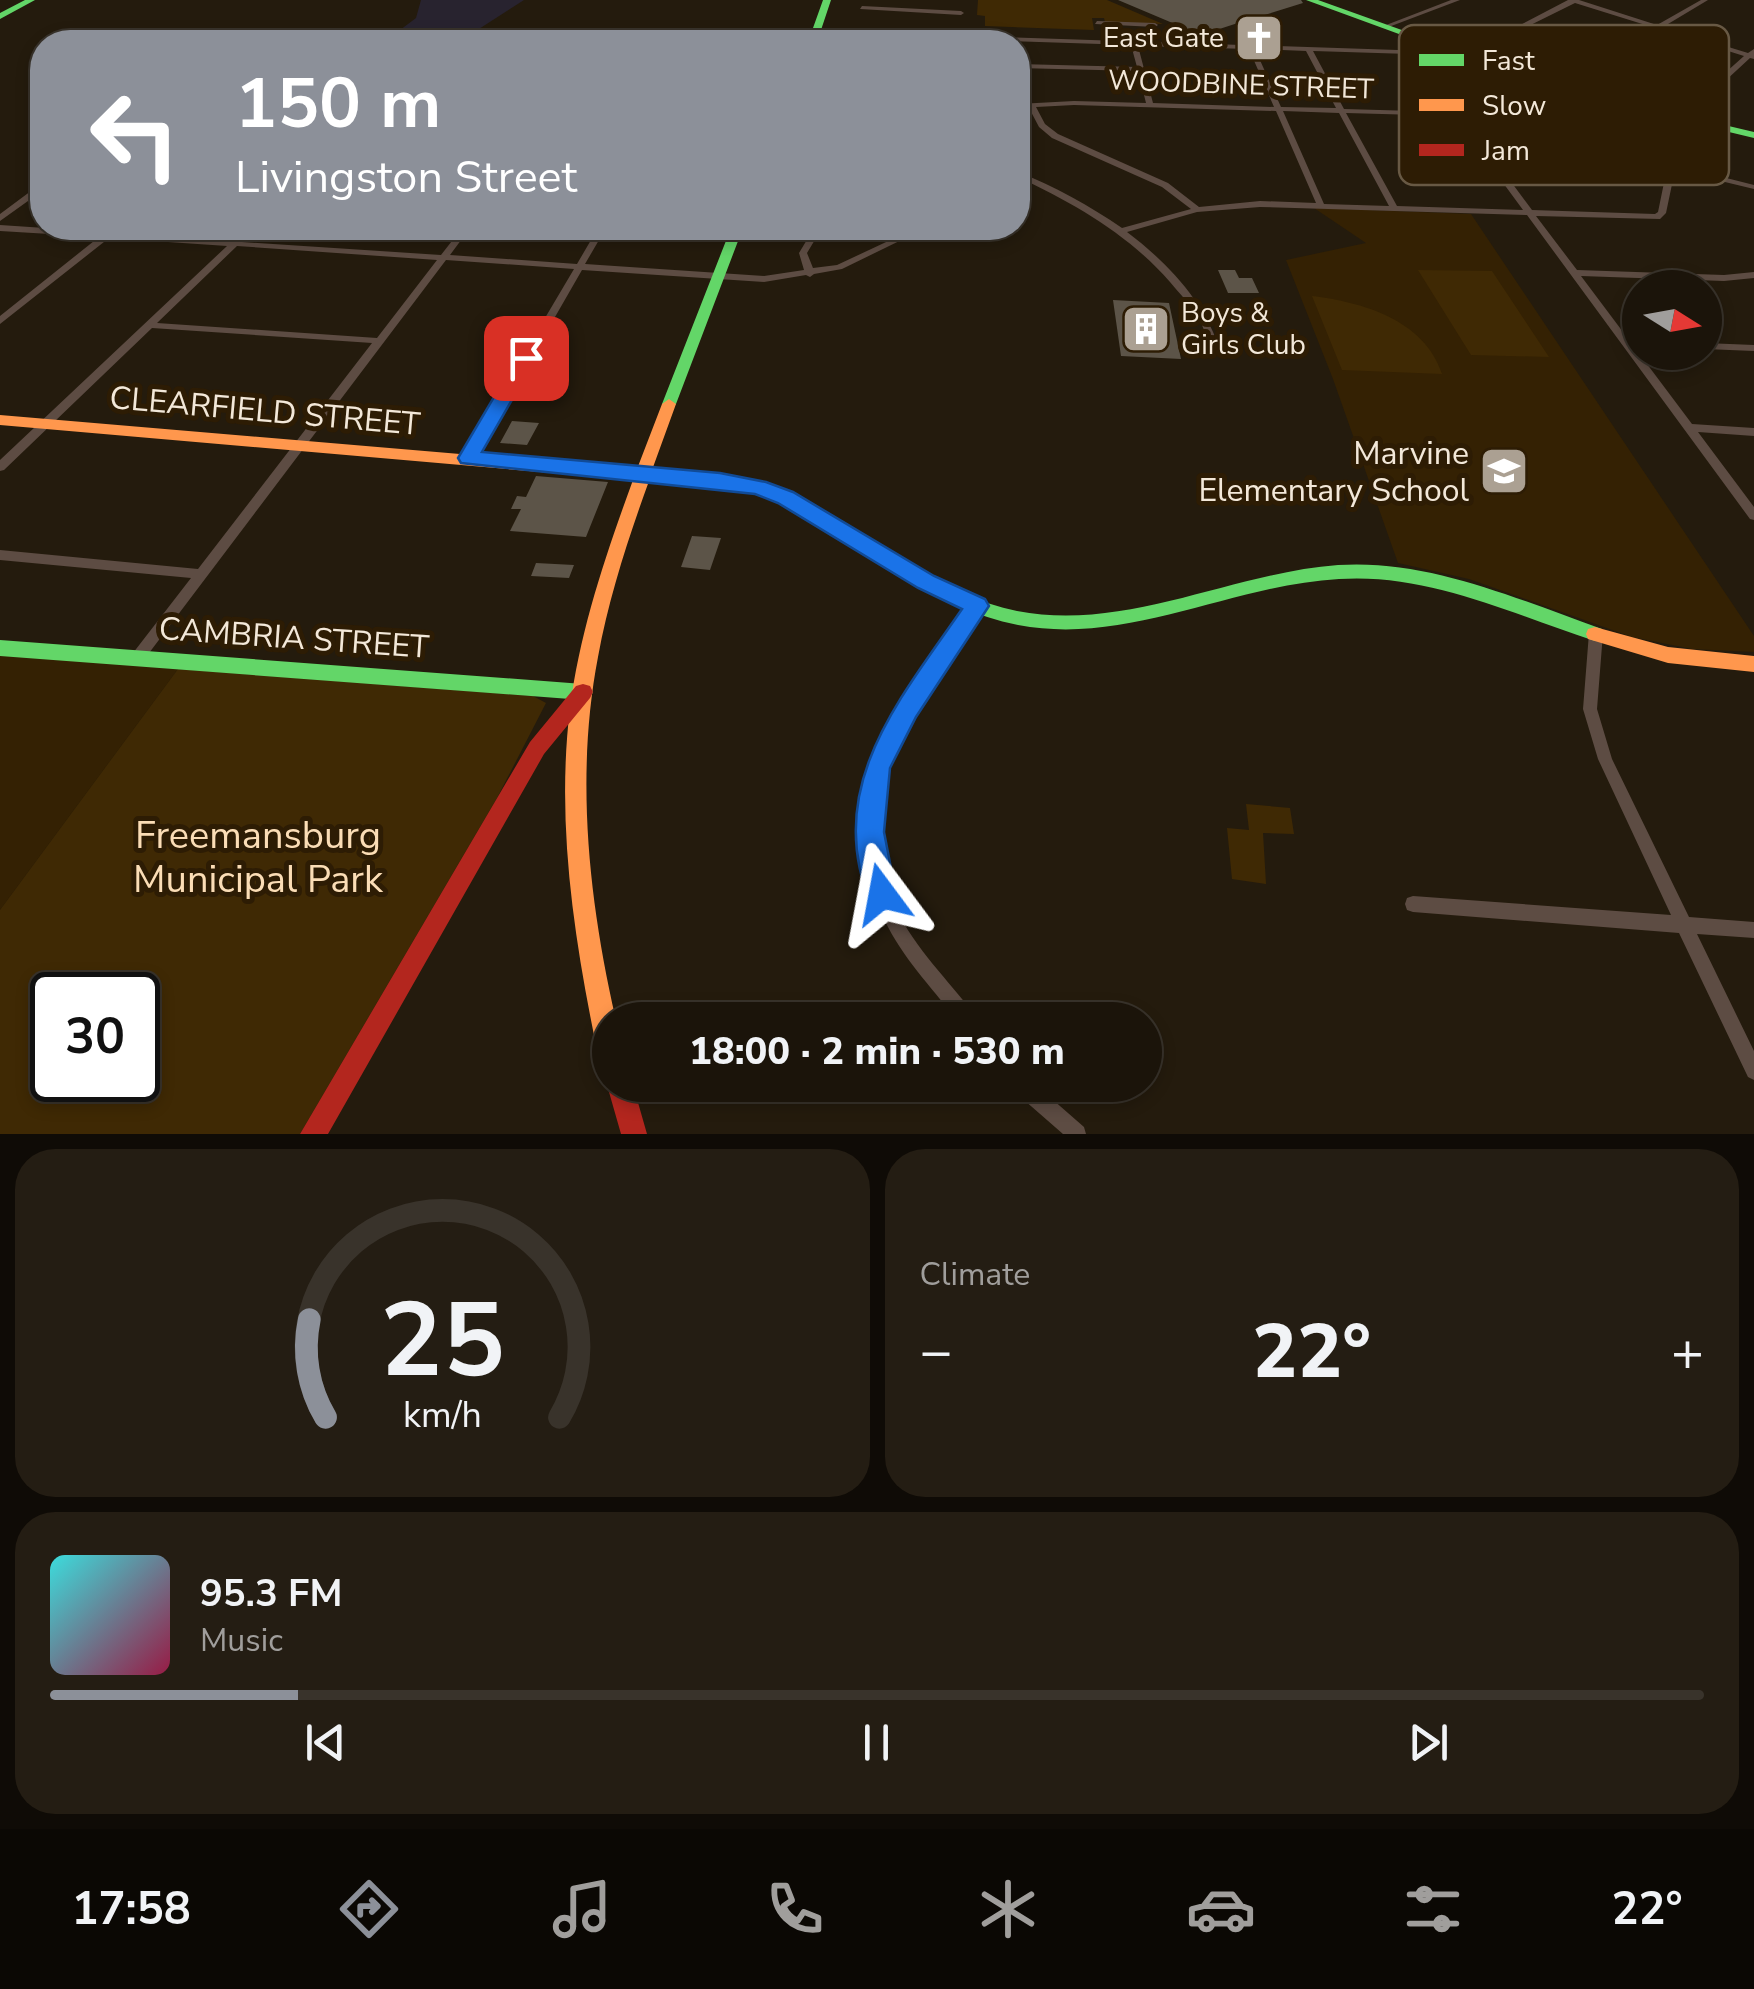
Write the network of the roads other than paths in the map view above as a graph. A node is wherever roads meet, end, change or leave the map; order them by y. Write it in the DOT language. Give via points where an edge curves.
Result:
graph roads {
  1 [pos="32,0"];
  2 [pos="828,0"];
  3 [pos="920,0"];
  4 [pos="1311,0"];
  5 [pos="1457,0"];
  6 [pos="1574,0"];
  7 [pos="1705,0"];
  8 [pos="862,8"];
  9 [pos="918,11"];
  10 [pos="961,13"];
  11 [pos="0,16"];
  12 [pos="1523,25"];
  13 [pos="1651,25"];
  14 [pos="1661,25"];
  15 [pos="1154,26"];
  16 [pos="1384,27"];
  17 [pos="817,30"];
  18 [pos="913,30"];
  19 [pos="1399,36"];
  20 [pos="1030,41"];
  21 [pos="1100,42"];
  22 [pos="1134,43"];
  23 [pos="1250,47"];
  24 [pos="1399,47"];
  25 [pos="1308,48"];
  26 [pos="1752,55"];
  27 [pos="1030,66"];
  28 [pos="1140,69"];
  29 [pos="1729,75"];
  30 [pos="1030,105"];
  31 [pos="1150,105"];
  32 [pos="1278,109"];
  33 [pos="1342,111"];
  34 [pos="1399,112"];
  35 [pos="1729,128"];
  36 [pos="1754,134"];
  37 [pos="1030,181"];
  38 [pos="1729,181"];
  39 [pos="1510,185"];
  40 [pos="1667,185"];
  41 [pos="1754,187"];
  42 [pos="30,197"];
  43 [pos="1321,206"];
  44 [pos="1394,208"];
  45 [pos="1197,210"];
  46 [pos="1530,213"];
  47 [pos="0,218"];
  48 [pos="0,228"];
  49 [pos="30,230"];
  50 [pos="1123,230"];
  51 [pos="101,240"];
  52 [pos="170,240"];
  53 [pos="238,240"];
  54 [pos="456,240"];
  55 [pos="595,240"];
  56 [pos="732,240"];
  57 [pos="811,240"];
  58 [pos="897,240"];
  59 [pos="234,244"];
  60 [pos="442,258"];
  61 [pos="579,266"];
  62 [pos="1574,273"];
  63 [pos="810,274"];
  64 [pos="1754,275"];
  65 [pos="717,276"];
  66 [pos="3,316"];
  67 [pos="151,325"];
  68 [pos="1622,329"];
  69 [pos="380,342"];
  70 [pos="1722,347"];
  71 [pos="1754,348"];
  72 [pos="1216,353"];
  73 [pos="1652,370"];
  74 [pos="0,420"];
  75 [pos="46,423"];
  76 [pos="1691,428"];
  77 [pos="1754,432"];
  78 [pos="300,445"];
  79 [pos="468,458"];
  80 [pos="0,466"];
  81 [pos="644,473"];
  82 [pos="1754,516"];
  83 [pos="0,555"];
  84 [pos="201,574"];
  85 [pos="977,606"];
  86 [pos="1596,633"];
  87 [pos="0,648"];
  88 [pos="138,657"];
  89 [pos="1754,664"];
  90 [pos="582,692"];
  91 [pos="1413,904"];
  92 [pos="1685,925"];
  93 [pos="1754,930"];
  94 [pos="598,1002"];
  95 [pos="955,1002"];
  96 [pos="1754,1071"];
  97 [pos="625,1102"];
  98 [pos="1041,1102"];
  99 [pos="313,1134"];
  100 [pos="634,1134"];
  101 [pos="1077,1134"];
  1 -- 11 [label="street"];
  2 -- 17 [label="street"];
  3 -- 9 [label="street"];
  4 -- 16 [label="street"];
  5 -- 16 [label="street"];
  6 -- 12 [label="street"];
  6 -- 13 [label="street"];
  7 -- 14 [label="street"];
  8 -- 9 [label="street"];
  9 -- 10 [label="street"];
  9 -- 18 [label="street"];
  15 -- 21 [label="street" via="1096,21"];
  16 -- 19 [label="street"];
  20 -- 21 [label="street"];
  21 -- 22 [label="street"];
  22 -- 23 [label="street"];
  22 -- 28 [label="street"];
  23 -- 25 [label="street"];
  23 -- 32 [label="street"];
  24 -- 25 [label="street"];
  25 -- 33 [label="street"];
  26 -- 29 [label="street"];
  27 -- 28 [label="street"];
  28 -- 31 [label="street"];
  30 -- 31 [label="street, WOODBINE STREET"];
  30 -- 45 [label="street" via="1055,136 1165,185"];
  31 -- 32 [label="street, WOODBINE STREET"];
  32 -- 33 [label="street, WOODBINE STREET"];
  32 -- 43 [label="street"];
  33 -- 34 [label="street, WOODBINE STREET"];
  33 -- 44 [label="street"];
  35 -- 36 [label="street"];
  37 -- 50 [label="street"];
  38 -- 41 [label="street, WOODBINE STREET"];
  39 -- 46 [label="street"];
  40 -- 46 [label="street" via="1657,217"];
  42 -- 47 [label="street"];
  43 -- 44 [label="street"];
  43 -- 45 [label="street"];
  44 -- 46 [label="street"];
  45 -- 50 [label="street"];
  46 -- 62 [label="street"];
  48 -- 49 [label="street"];
  50 -- 72 [label="street" via="1200,308"];
  51 -- 66 [label="street"];
  52 -- 59 [label="street"];
  53 -- 59 [label="street"];
  54 -- 60 [label="street"];
  55 -- 61 [label="street"];
  56 -- 65 [label="street"];
  57 -- 63 [label="street" via="803,253"];
  58 -- 63 [label="street"];
  59 -- 60 [label="street"];
  59 -- 67 [label="street"];
  60 -- 61 [label="street"];
  60 -- 69 [label="street"];
  61 -- 65 [label="street"];
  61 -- 79 [label="street"];
  62 -- 64 [label="street"];
  62 -- 68 [label="street"];
  63 -- 65 [label="street"];
  65 -- 81 [label="street"];
  67 -- 69 [label="street"];
  67 -- 75 [label="street"];
  69 -- 78 [label="street"];
  70 -- 71 [label="street"];
  73 -- 76 [label="street"];
  74 -- 75 [label="street, CLEARFIELD STREET"];
  75 -- 78 [label="street, CLEARFIELD STREET"];
  75 -- 80 [label="street"];
  76 -- 77 [label="street"];
  76 -- 82 [label="street"];
  78 -- 79 [label="street, CLEARFIELD STREET"];
  78 -- 84 [label="street"];
  79 -- 81 [label="street, CLEARFIELD STREET"];
  81 -- 85 [label="street, CLEARFIELD STREET" via="769,490"];
  81 -- 90 [label="street" via="600,603"];
  83 -- 84 [label="street"];
  84 -- 88 [label="street"];
  85 -- 86 [label="street, CLEARFIELD STREET" via="1018,619 1080,623 1303,576 1378,571 1465,586"];
  85 -- 95 [label="street" via="890,737 870,813 873,860 891,916"];
  86 -- 89 [label="street, CLEARFIELD STREET" via="1664,654"];
  86 -- 92 [label="street" via="1589,695 1596,734"];
  87 -- 88 [label="street, CAMBRIA STREET"];
  88 -- 90 [label="street, CAMBRIA STREET"];
  90 -- 94 [label="street" via="576,854"];
  90 -- 99 [label="street" via="537,748"];
  91 -- 92 [label="street"];
  92 -- 93 [label="street"];
  92 -- 96 [label="street"];
  97 -- 100 [label="street"];
  98 -- 101 [label="street"];
}
